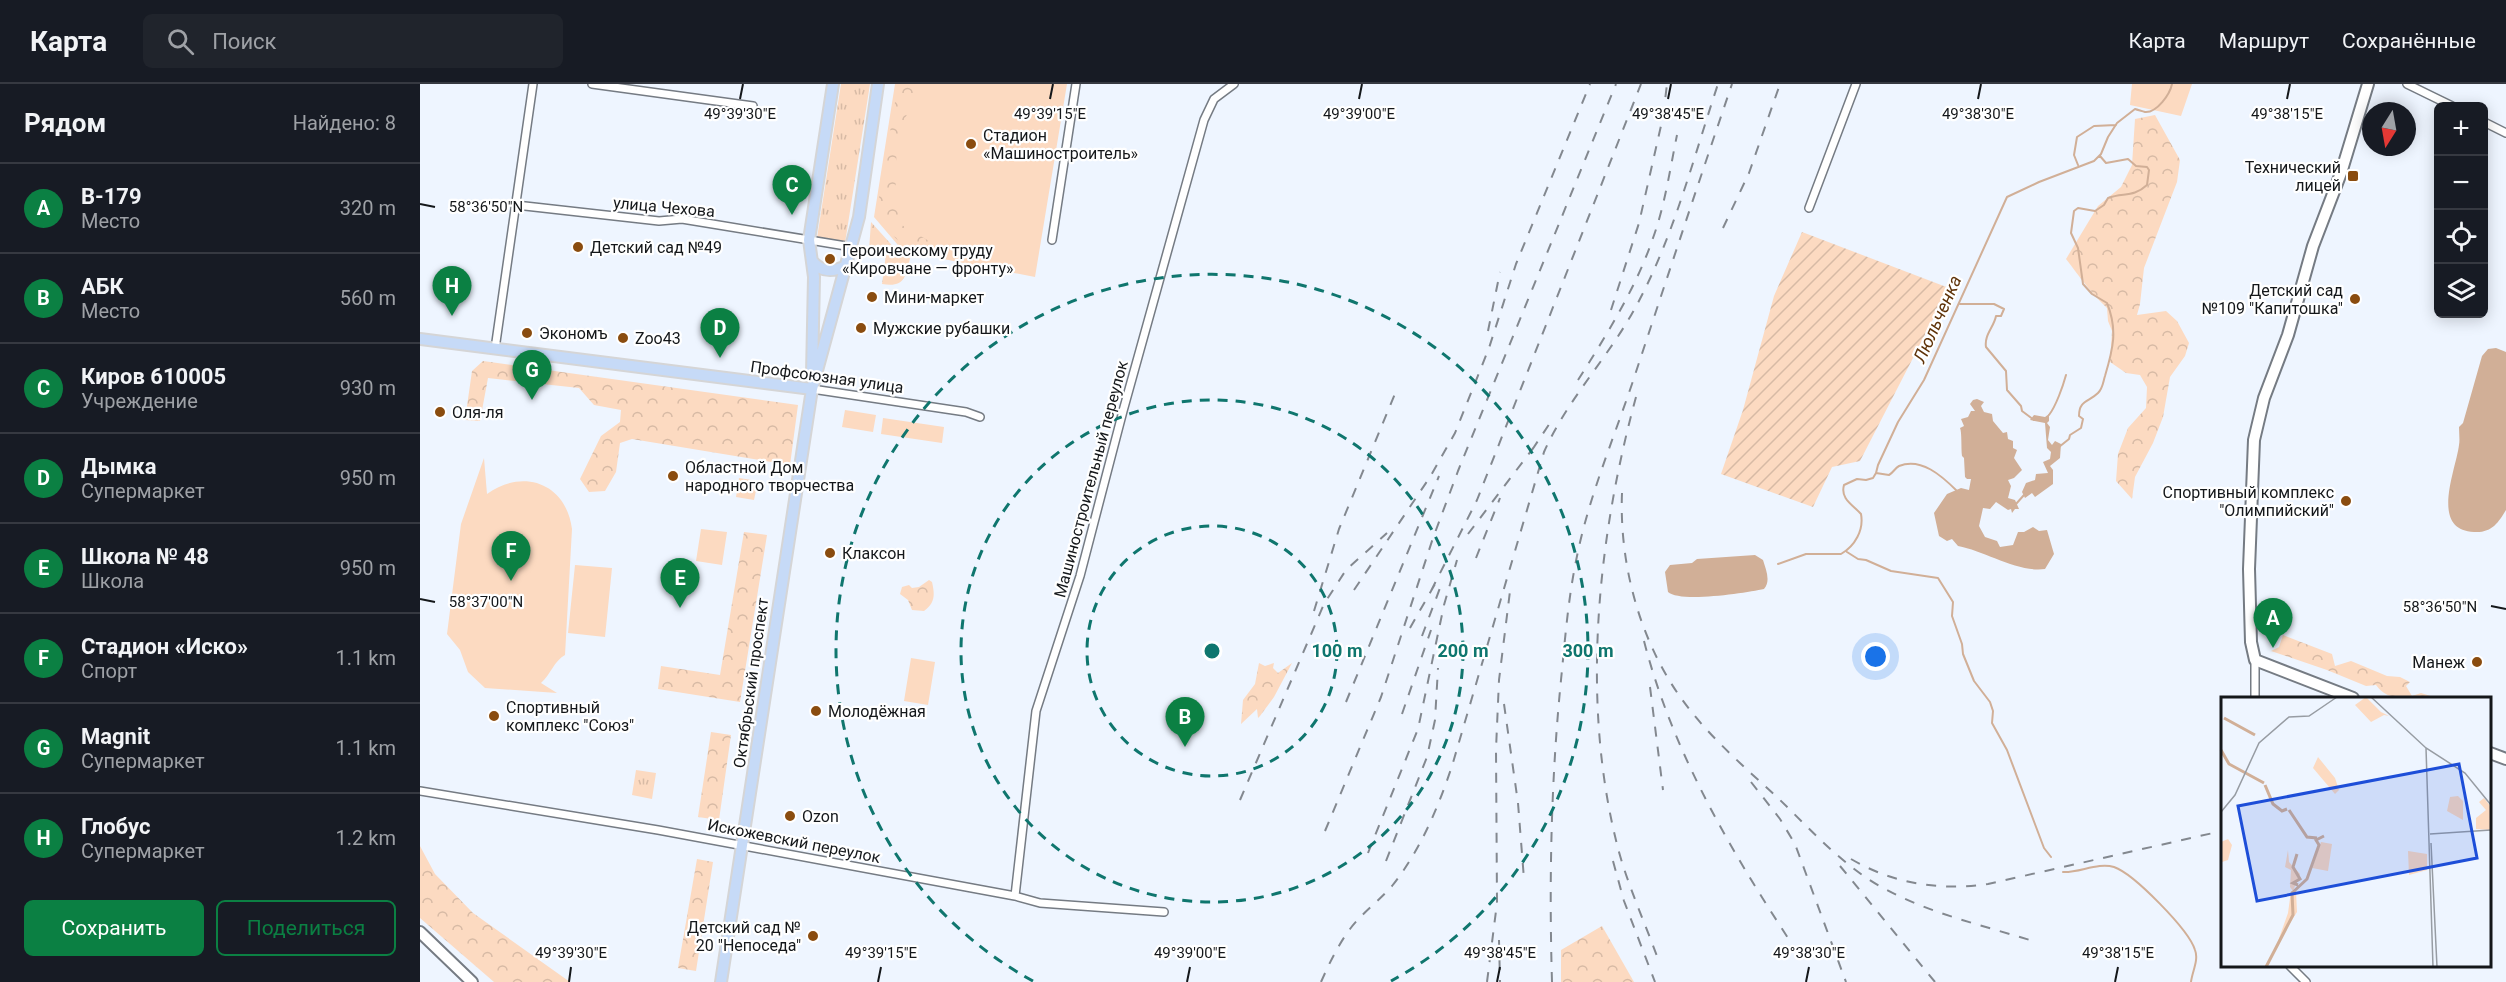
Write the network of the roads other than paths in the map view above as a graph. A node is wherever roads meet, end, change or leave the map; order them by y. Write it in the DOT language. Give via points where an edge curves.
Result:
graph roads {
  1 [pos="533,84"];
  2 [pos="592,84"];
  3 [pos="833,84"];
  4 [pos="878,84"];
  5 [pos="1076,84"];
  6 [pos="1234,84"];
  7 [pos="1856,84"];
  8 [pos="2368,84"];
  9 [pos="2407,84"];
  10 [pos="2444,102"];
  11 [pos="753,106"];
  12 [pos="2488,124"];
  13 [pos="2506,133"];
  14 [pos="516,205"];
  15 [pos="1809,208"];
  16 [pos="809,240"];
  17 [pos="1052,240"];
  18 [pos="852,247"];
  19 [pos="812,261"];
  20 [pos="846,266"];
  21 [pos="420,339"];
  22 [pos="495,349"];
  23 [pos="812,389"];
  24 [pos="980,417"];
  25 [pos="2255,660"];
  26 [pos="2255,697"];
  27 [pos="2348,697"];
  28 [pos="2491,753"];
  29 [pos="2506,759"];
  30 [pos="420,791"];
  31 [pos="743,845"];
  32 [pos="1015,896"];
  33 [pos="1164,912"];
  34 [pos="420,932"];
  35 [pos="2291,967"];
  36 [pos="472,982"];
  37 [pos="721,982"];
  38 [pos="2306,982"];
  1 -- 14 [label="street"];
  2 -- 11 [label="street"];
  3 -- 16 [label="main road, Октябрьский проспект"];
  4 -- 18 [label="main road, Октябрьский проспект"];
  5 -- 17 [label="street"];
  6 -- 32 [label="street, Машиностроительный переулок" via="1214,99 1204,120 1080,576 1036,711"];
  7 -- 15 [label="street"];
  8 -- 25 [label="street" via="2264,398 2254,440 2249,569"];
  9 -- 10 [label="street"];
  12 -- 13 [label="street"];
  14 -- 16 [label="street, улица Чехова" via="659,221 681,219"];
  14 -- 22 [label="street"];
  16 -- 18 [label="street, улица Чехова"];
  16 -- 19 [label="main road, Октябрьский проспект"];
  18 -- 20 [label="main road, Октябрьский проспект"];
  19 -- 20 [label="main road" via="829,271"];
  19 -- 23 [label="main road, Октябрьский проспект"];
  20 -- 23 [label="main road, Октябрьский проспект"];
  21 -- 22 [label="main road, Профсоюзная улица"];
  22 -- 23 [label="main road, Профсоюзная улица"];
  23 -- 24 [label="street, Профсоюзная улица"];
  23 -- 31 [label="main road, Октябрьский проспект"];
  25 -- 26 [label="street"];
  25 -- 27 [label="street"];
  28 -- 29 [label="street"];
  30 -- 31 [label="street, Искожевский переулок"];
  31 -- 32 [label="street, Искожевский переулок"];
  31 -- 37 [label="main road, Октябрьский проспект"];
  32 -- 33 [label="street, Искожевский переулок" via="1040,903"];
  34 -- 36 [label="street"];
  35 -- 38 [label="street"];
}
